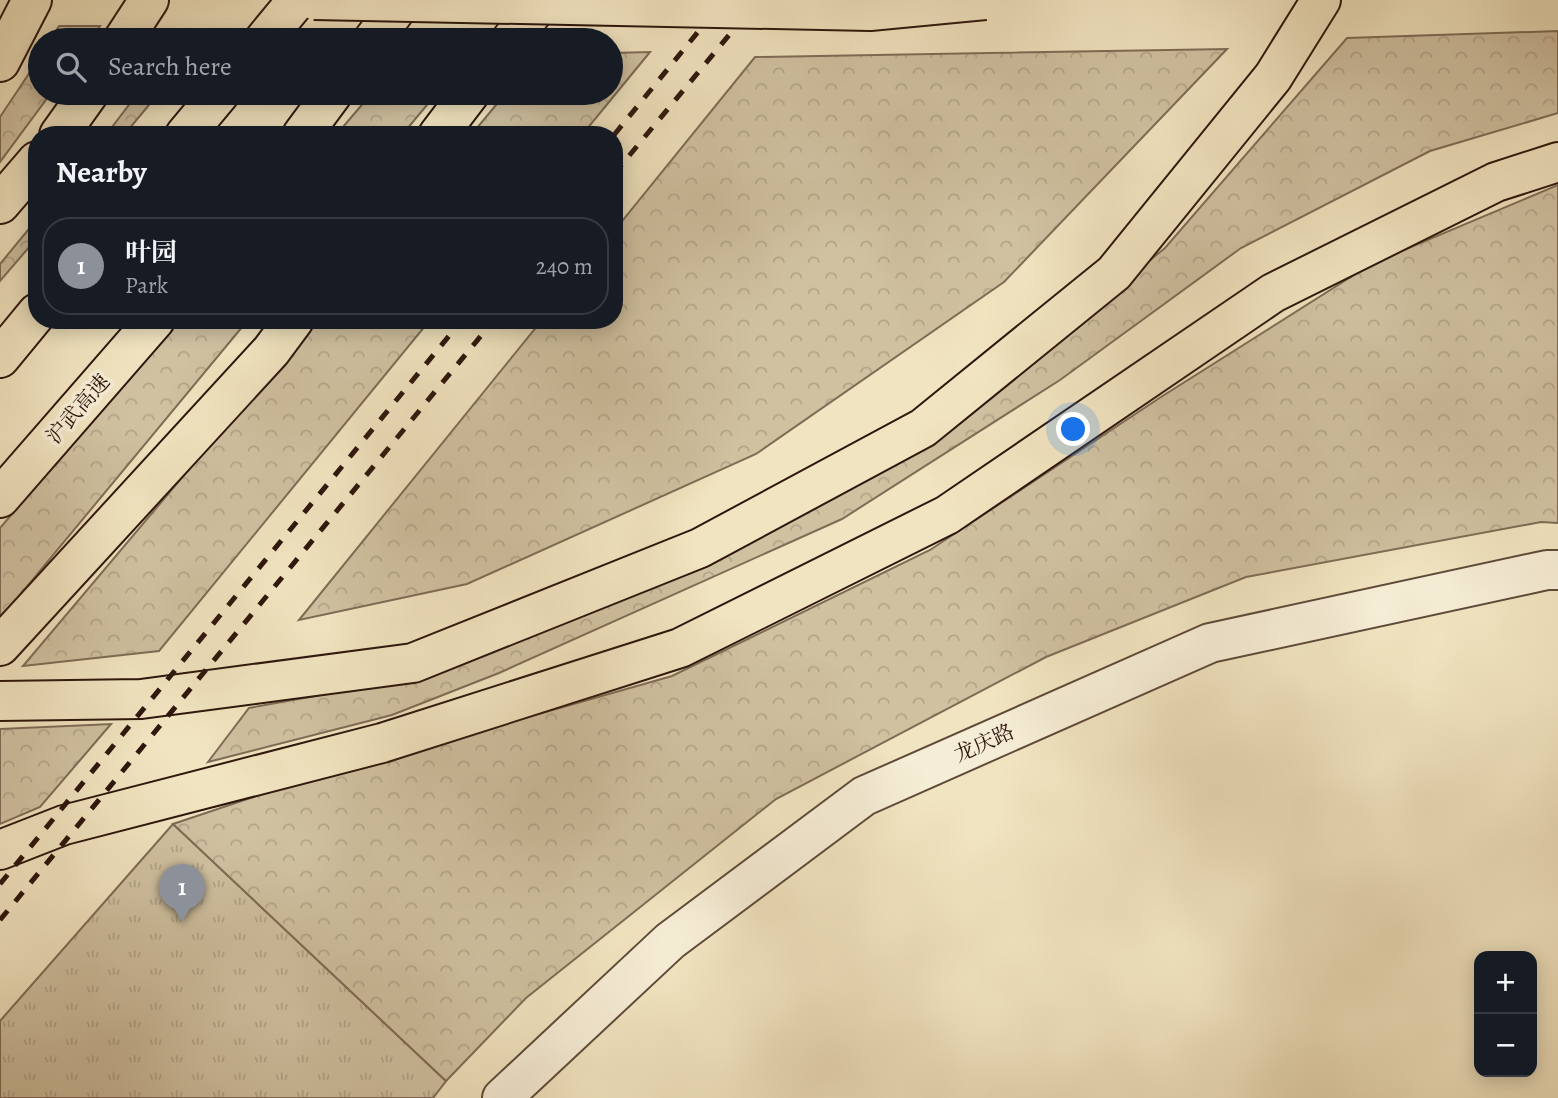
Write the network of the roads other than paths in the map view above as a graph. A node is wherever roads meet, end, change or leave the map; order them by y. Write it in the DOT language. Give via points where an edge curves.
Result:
graph roads {
  1 [pos="32,0"];
  2 [pos="149,0"];
  3 [pos="297,0"];
  4 [pos="314,0"];
  5 [pos="402,0"];
  6 [pos="542,0"];
  7 [pos="985,0"];
  8 [pos="1321,0"];
  9 [pos="131,28"];
  10 [pos="274,28"];
  11 [pos="382,28"];
  12 [pos="520,28"];
  13 [pos="0,62"];
  14 [pos="80,105"];
  15 [pos="210,105"];
  16 [pos="325,105"];
  17 [pos="461,105"];
  18 [pos="65,126"];
  19 [pos="192,126"];
  20 [pos="309,126"];
  21 [pos="445,126"];
  22 [pos="1558,162"];
  23 [pos="28,171"];
  24 [pos="0,204"];
  25 [pos="28,324"];
  26 [pos="147,329"];
  27 [pos="287,329"];
  28 [pos="0,358"];
  29 [pos="0,498"];
  30 [pos="1558,570"];
  31 [pos="0,646"];
  32 [pos="0,701"];
  33 [pos="0,850"];
  34 [pos="502,1098"];
  1 -- 13 [label="highway"];
  2 -- 9 [label="highway"];
  3 -- 10 [label="highway"];
  4 -- 7 [label="highway, bridge" via="870,11"];
  5 -- 11 [label="highway"];
  6 -- 12 [label="highway"];
  8 -- 32 [label="highway" via="1273,77 1114,273 923,428 700,548 413,663 141,699"];
  14 -- 18 [label="highway"];
  15 -- 19 [label="highway"];
  16 -- 20 [label="highway"];
  17 -- 21 [label="highway"];
  22 -- 33 [label="highway" via="1496,182 1273,293 947,515 680,648 382,743 64,825"];
  23 -- 24 [label="highway"];
  25 -- 28 [label="highway"];
  26 -- 29 [label="highway, 沪武高速"];
  27 -- 31 [label="highway"];
  30 -- 34 [label="street, 龙庆路" via="1210,643 864,796 670,940"];
}
